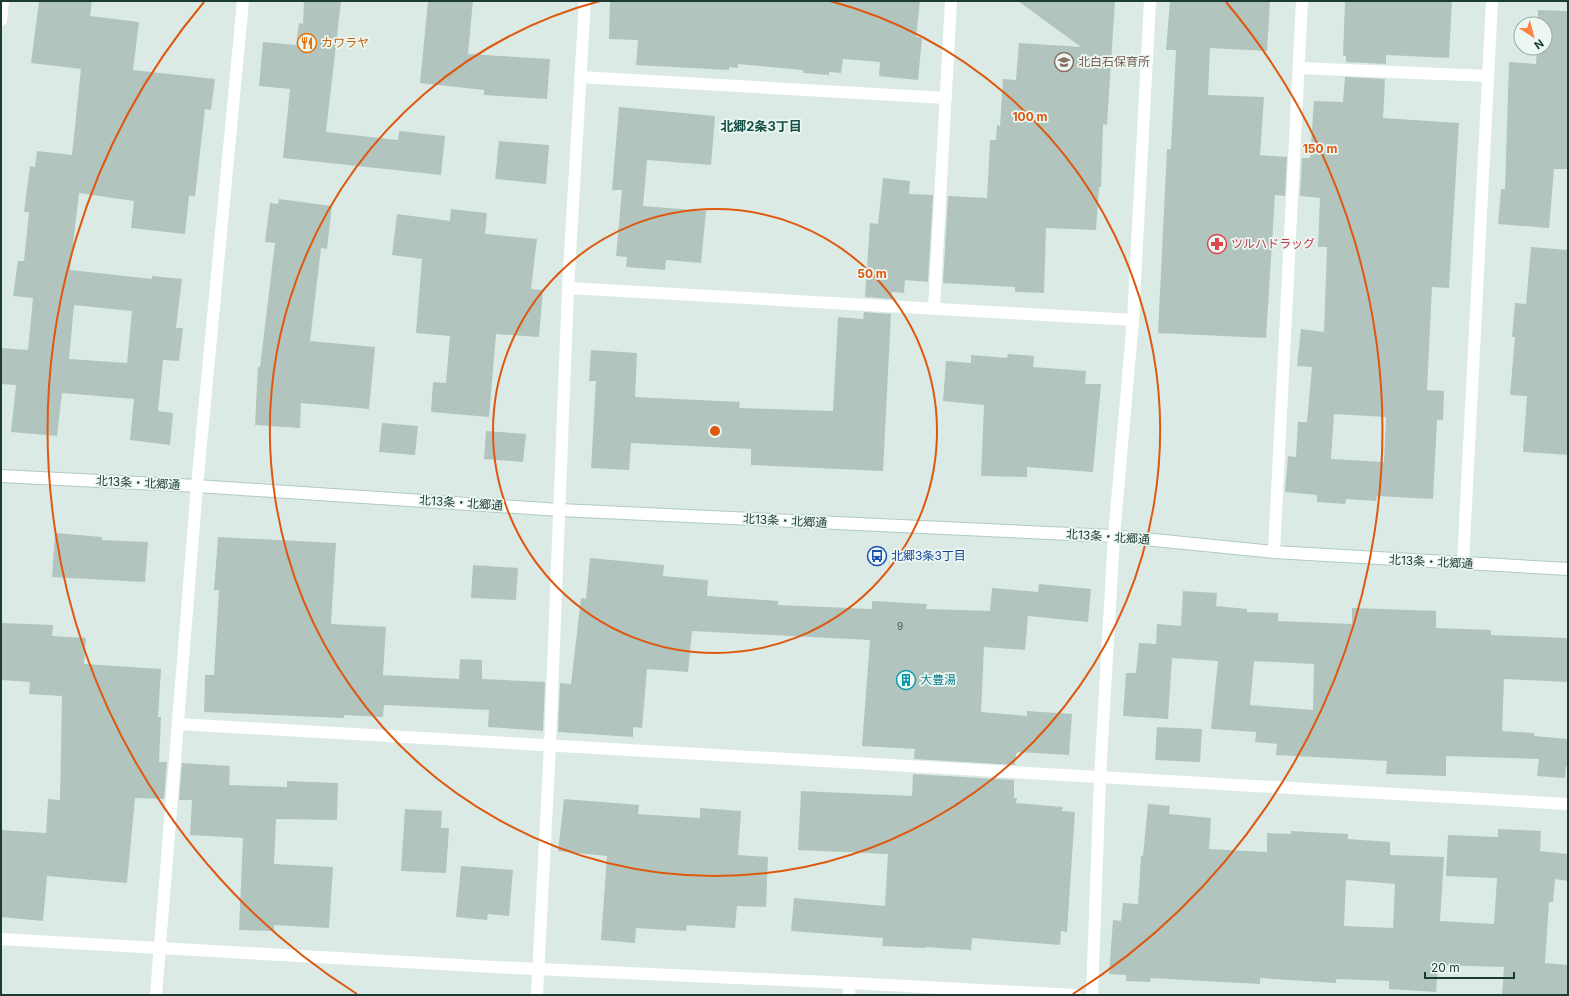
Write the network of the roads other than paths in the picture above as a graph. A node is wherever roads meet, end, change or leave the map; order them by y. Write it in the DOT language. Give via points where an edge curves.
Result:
graph roads {
  1 [pos="3,1"];
  2 [pos="243,1"];
  3 [pos="585,1"];
  4 [pos="951,1"];
  5 [pos="1150,1"];
  6 [pos="1302,1"];
  7 [pos="1492,1"];
  8 [pos="1,20"];
  9 [pos="1299,68"];
  10 [pos="1488,76"];
  11 [pos="580,77"];
  12 [pos="946,98"];
  13 [pos="568,288"];
  14 [pos="934,308"];
  15 [pos="1133,320"];
  16 [pos="1,476"];
  17 [pos="197,486"];
  18 [pos="560,510"];
  19 [pos="1114,536"];
  20 [pos="1274,552"];
  21 [pos="1463,563"];
  22 [pos="1568,569"];
  23 [pos="179,724"];
  24 [pos="550,745"];
  25 [pos="1100,777"];
  26 [pos="1568,804"];
  27 [pos="1,939"];
  28 [pos="159,948"];
  29 [pos="538,969"];
  30 [pos="850,982"];
  31 [pos="156,995"];
  32 [pos="537,995"];
  33 [pos="849,995"];
  34 [pos="1075,995"];
  35 [pos="1092,995"];
  1 -- 8 [label="street"];
  2 -- 17 [label="street"];
  3 -- 11 [label="street"];
  4 -- 12 [label="street"];
  5 -- 15 [label="street"];
  6 -- 9 [label="street"];
  7 -- 10 [label="street"];
  9 -- 10 [label="street"];
  9 -- 20 [label="street"];
  10 -- 21 [label="street"];
  11 -- 12 [label="street"];
  11 -- 13 [label="street"];
  12 -- 14 [label="street"];
  13 -- 14 [label="street"];
  13 -- 18 [label="street"];
  14 -- 15 [label="street"];
  15 -- 19 [label="street"];
  16 -- 17 [label="street, 北13条・北郷通"];
  17 -- 18 [label="street, 北13条・北郷通"];
  17 -- 23 [label="street"];
  18 -- 19 [label="street, 北13条・北郷通"];
  18 -- 24 [label="street"];
  19 -- 20 [label="street, 北13条・北郷通"];
  19 -- 25 [label="street"];
  20 -- 21 [label="street, 北13条・北郷通"];
  21 -- 22 [label="street, 北13条・北郷通"];
  23 -- 24 [label="street"];
  23 -- 28 [label="street"];
  24 -- 25 [label="street"];
  24 -- 29 [label="street"];
  25 -- 26 [label="street"];
  25 -- 35 [label="street"];
  27 -- 28 [label="street"];
  28 -- 29 [label="street"];
  28 -- 31 [label="street"];
  29 -- 30 [label="street"];
  29 -- 32 [label="street"];
  30 -- 33 [label="street"];
  30 -- 34 [label="street"];
}
